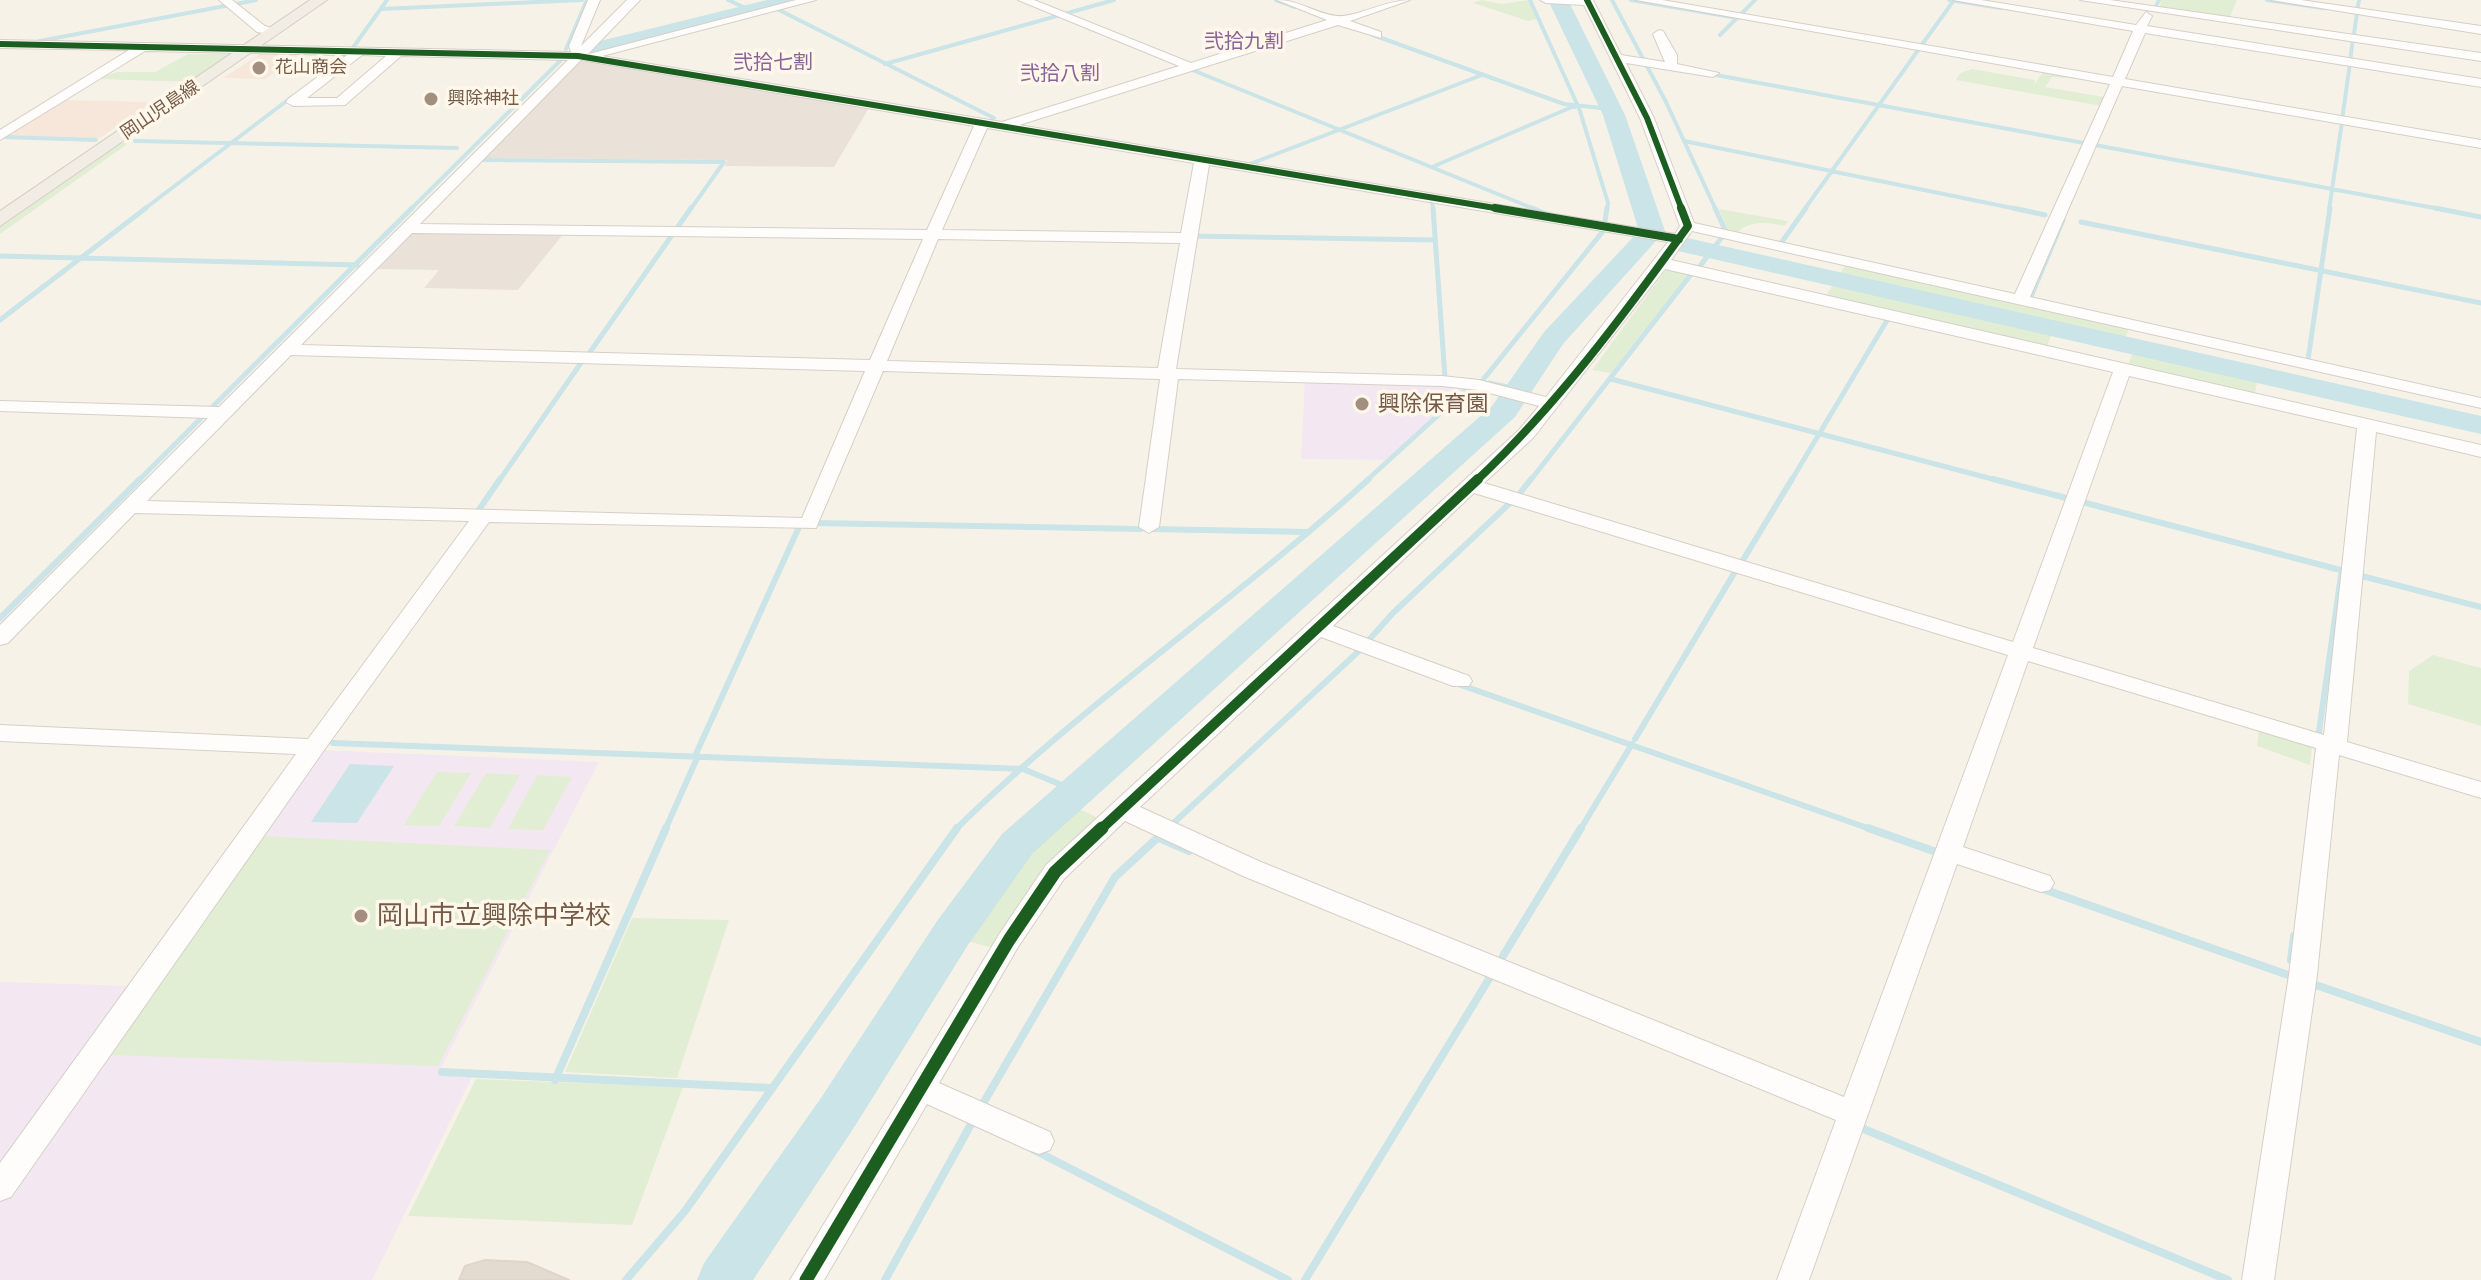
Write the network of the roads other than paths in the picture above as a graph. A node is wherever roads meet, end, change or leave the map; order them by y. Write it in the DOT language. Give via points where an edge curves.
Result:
graph roads {
  1 [pos="225,0"];
  2 [pos="320,0"];
  3 [pos="594,0"];
  4 [pos="634,0"];
  5 [pos="781,0"];
  6 [pos="810,0"];
  7 [pos="1024,0"];
  8 [pos="1283,0"];
  9 [pos="1404,0"];
  10 [pos="1642,0"];
  11 [pos="1959,0"];
  12 [pos="2086,0"];
  13 [pos="2277,0"];
  14 [pos="1554,1"];
  15 [pos="1587,1"];
  16 [pos="2151,4"];
  17 [pos="1338,21"];
  18 [pos="2140,29"];
  19 [pos="2481,30"];
  20 [pos="1659,34"];
  21 [pos="1377,35"];
  22 [pos="272,39"];
  23 [pos="1,43"];
  24 [pos="596,45"];
  25 [pos="139,49"];
  26 [pos="249,49"];
  27 [pos="357,53"];
  28 [pos="395,54"];
  29 [pos="578,56"];
  30 [pos="2481,57"];
  31 [pos="1615,58"];
  32 [pos="1671,65"];
  33 [pos="1189,68"];
  34 [pos="1713,73"];
  35 [pos="2117,82"];
  36 [pos="2481,83"];
  37 [pos="982,124"];
  38 [pos="1003,125"];
  39 [pos="0,136"];
  40 [pos="2481,144"];
  41 [pos="1205,161"];
  42 [pos="0,220"];
  43 [pos="407,228"];
  44 [pos="1679,234"];
  45 [pos="932,235"];
  46 [pos="1188,236"];
  47 [pos="1661,263"];
  48 [pos="2022,298"];
  49 [pos="285,350"];
  50 [pos="878,365"];
  51 [pos="2122,370"];
  52 [pos="1167,373"];
  53 [pos="2481,403"];
  54 [pos="1551,404"];
  55 [pos="0,406"];
  56 [pos="212,412"];
  57 [pos="2367,426"];
  58 [pos="2481,451"];
  59 [pos="1472,486"];
  60 [pos="129,507"];
  61 [pos="482,518"];
  62 [pos="1149,527"];
  63 [pos="1317,628"];
  64 [pos="0,638"];
  65 [pos="2019,652"];
  66 [pos="1461,681"];
  67 [pos="0,733"];
  68 [pos="2326,745"];
  69 [pos="314,747"];
  70 [pos="2481,790"];
  71 [pos="1121,809"];
  72 [pos="1947,851"];
  73 [pos="2041,883"];
  74 [pos="921,1088"];
  75 [pos="1854,1114"];
  76 [pos="1039,1141"];
  77 [pos="0,1188"];
  78 [pos="806,1280"];
  79 [pos="1793,1280"];
  80 [pos="2258,1280"];
  1 -- 22 [label="street"];
  2 -- 22 [label="main road, 岡山児島線"];
  3 -- 29 [label="street" via="575,46"];
  4 -- 29 [label="street"];
  5 -- 24 [label="street"];
  6 -- 29 [label="street"];
  7 -- 33 [label="street"];
  8 -- 17 [label="street"];
  9 -- 17 [label="street"];
  10 -- 35 [label="street"];
  11 -- 18 [label="street"];
  12 -- 16 [label="street"];
  13 -- 19 [label="street"];
  14 -- 15 [label="street"];
  15 -- 31 [label="street"];
  16 -- 18 [label="street"];
  16 -- 30 [label="street"];
  17 -- 21 [label="street"];
  17 -- 33 [label="street"];
  18 -- 35 [label="street"];
  18 -- 36 [label="street"];
  20 -- 32 [label="street"];
  22 -- 26 [label="main road, 岡山児島線"];
  22 -- 27 [label="street"];
  23 -- 25 [label="street"];
  25 -- 26 [label="street"];
  25 -- 39 [label="street"];
  26 -- 42 [label="main road, 岡山児島線"];
  27 -- 28 [label="street"];
  27 -- 28 [label="street" via="293,102 340,102"];
  28 -- 29 [label="street"];
  29 -- 37 [label="street"];
  29 -- 43 [label="street" via="475,150"];
  31 -- 32 [label="street"];
  31 -- 44 [label="street" via="1647,118"];
  32 -- 34 [label="street"];
  33 -- 38 [label="street"];
  35 -- 40 [label="street"];
  35 -- 48 [label="street"];
  37 -- 38 [label="street"];
  37 -- 45 [label="street"];
  38 -- 41 [label="street"];
  41 -- 44 [label="street"];
  41 -- 46 [label="street"];
  43 -- 45 [label="street"];
  43 -- 49 [label="street"];
  44 -- 47 [label="street"];
  44 -- 48 [label="street" via="1724,234"];
  45 -- 46 [label="street"];
  45 -- 50 [label="street"];
  46 -- 52 [label="street"];
  47 -- 51 [label="street"];
  47 -- 54 [label="street"];
  48 -- 53 [label="street"];
  49 -- 50 [label="street"];
  49 -- 56 [label="street"];
  50 -- 52 [label="street"];
  50 -- 61 [label="street" via="809,524"];
  51 -- 57 [label="street"];
  51 -- 65 [label="street"];
  52 -- 54 [label="street" via="1442,381"];
  52 -- 62 [label="street"];
  54 -- 59 [label="street"];
  55 -- 56 [label="street"];
  56 -- 60 [label="street"];
  57 -- 58 [label="street"];
  57 -- 68 [label="street"];
  59 -- 63 [label="street"];
  59 -- 65 [label="street"];
  60 -- 61 [label="street"];
  60 -- 64 [label="street"];
  61 -- 69 [label="street"];
  63 -- 66 [label="street"];
  63 -- 71 [label="street"];
  65 -- 68 [label="street"];
  65 -- 72 [label="street"];
  67 -- 69 [label="street"];
  68 -- 70 [label="street"];
  68 -- 80 [label="street" via="2302,987"];
  69 -- 77 [label="street"];
  71 -- 74 [label="street" via="1039,892"];
  71 -- 75 [label="street"];
  72 -- 73 [label="street"];
  72 -- 75 [label="street"];
  74 -- 76 [label="street"];
  74 -- 78 [label="street"];
  75 -- 79 [label="street"];
}
